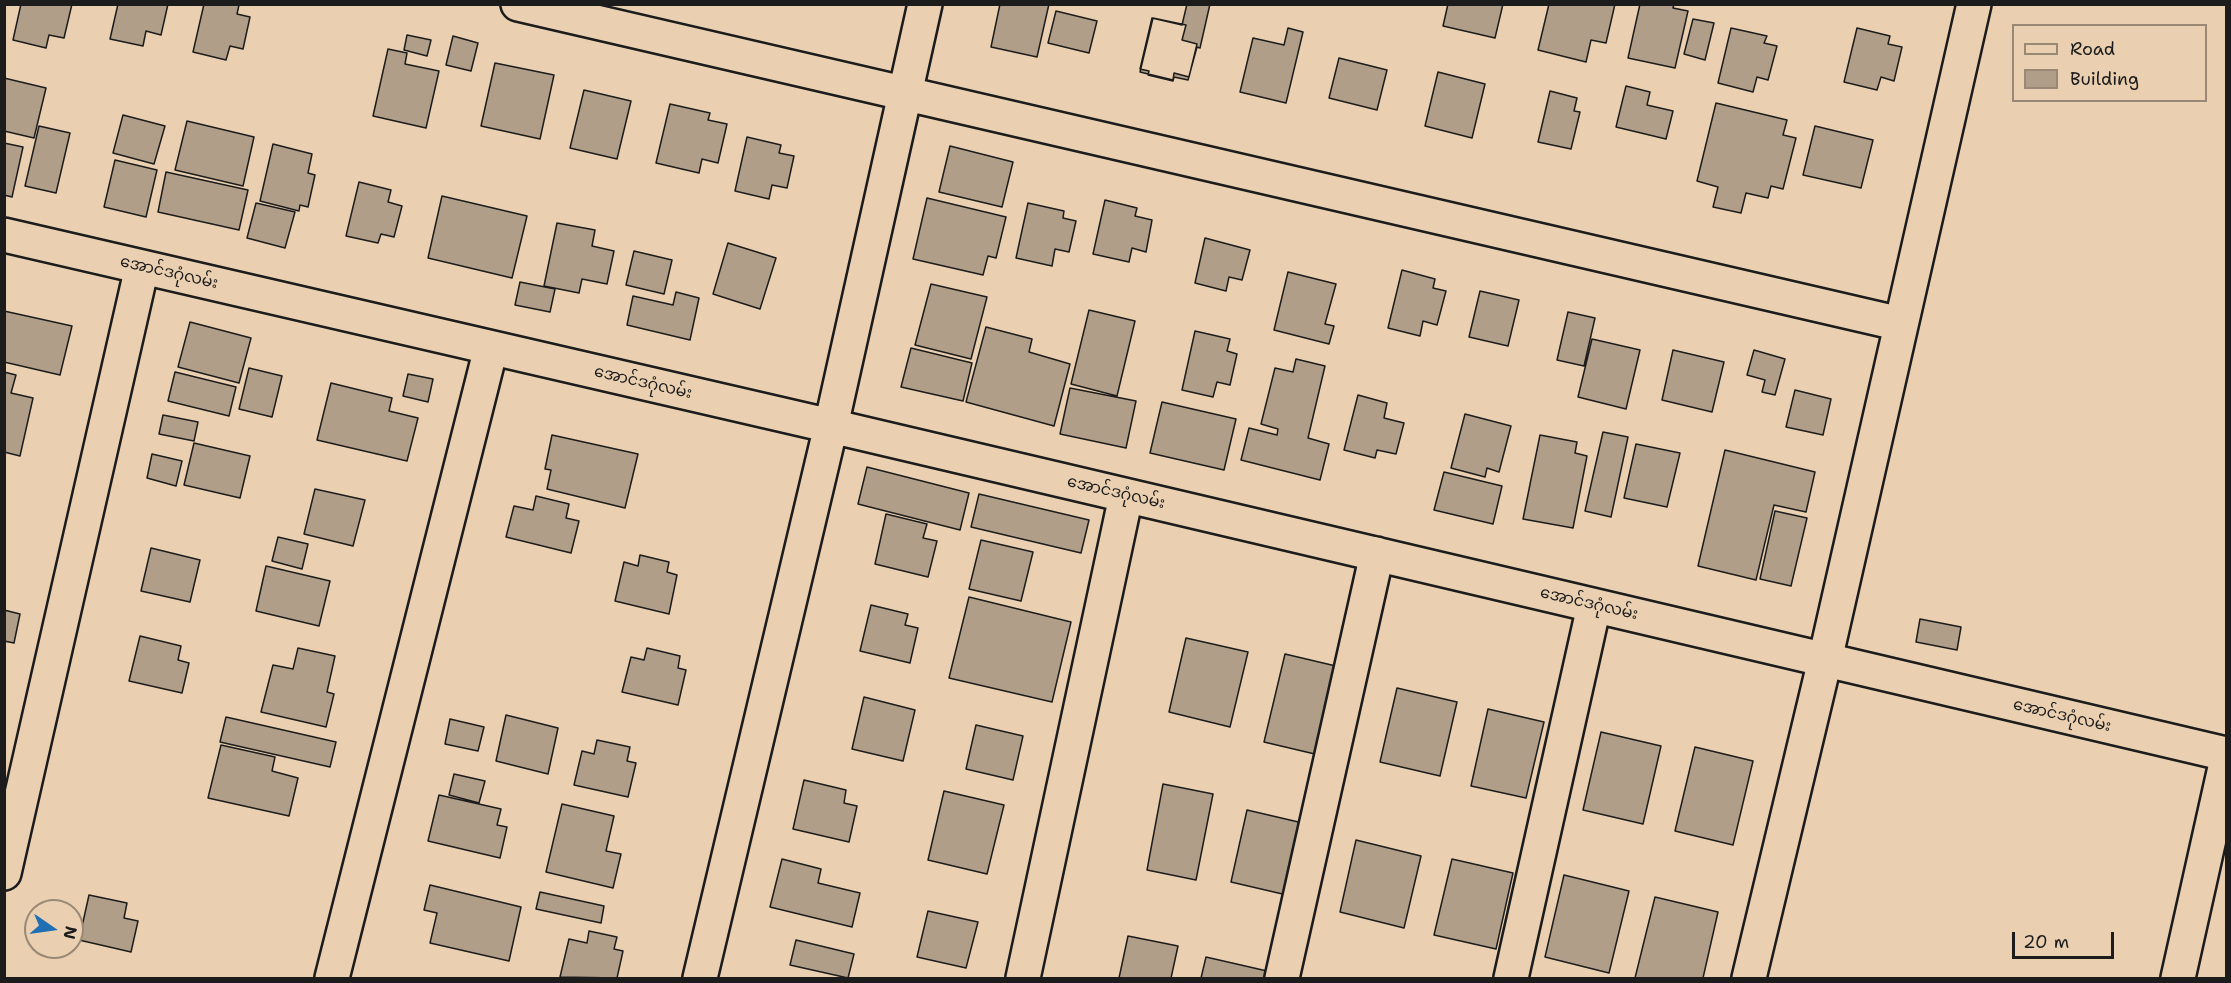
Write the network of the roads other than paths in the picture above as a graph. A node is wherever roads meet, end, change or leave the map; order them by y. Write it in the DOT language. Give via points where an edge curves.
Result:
graph roads {
  1 [pos="518,4"];
  2 [pos="925,4"];
  3 [pos="1974,4"];
  4 [pos="905,94"];
  5 [pos="4,235"];
  6 [pos="142,267"];
  7 [pos="1901,324"];
  8 [pos="491,348"];
  9 [pos="831,426"];
  10 [pos="1126,496"];
  11 [pos="1377,554"];
  12 [pos="1594,606"];
  13 [pos="1825,660"];
  14 [pos="2226,754"];
  15 [pos="2226,763"];
  16 [pos="4,873"];
  17 [pos="332,978"];
  18 [pos="700,978"];
  19 [pos="1023,978"];
  20 [pos="1282,978"];
  21 [pos="1511,978"];
  22 [pos="1749,978"];
  23 [pos="2178,978"];
  1 -- 4 [label="street"];
  2 -- 4 [label="street"];
  3 -- 7 [label="street"];
  4 -- 7 [label="street"];
  4 -- 9 [label="street"];
  5 -- 6 [label="street, အောင်ဒဂုံလမ်း"];
  6 -- 8 [label="street, အောင်ဒဂုံလမ်း"];
  6 -- 16 [label="street"];
  7 -- 13 [label="street"];
  8 -- 9 [label="street, အောင်ဒဂုံလမ်း"];
  8 -- 17 [label="street"];
  9 -- 10 [label="street, အောင်ဒဂုံလမ်း"];
  9 -- 18 [label="street"];
  10 -- 11 [label="street, အောင်ဒဂုံလမ်း"];
  10 -- 19 [label="street"];
  11 -- 12 [label="street, အောင်ဒဂုံလမ်း"];
  11 -- 20 [label="street"];
  12 -- 13 [label="street, အောင်ဒဂုံလမ်း"];
  12 -- 21 [label="street"];
  13 -- 14 [label="street, အောင်ဒဂုံလမ်း"];
  13 -- 22 [label="street"];
  15 -- 23 [label="street"];
}
